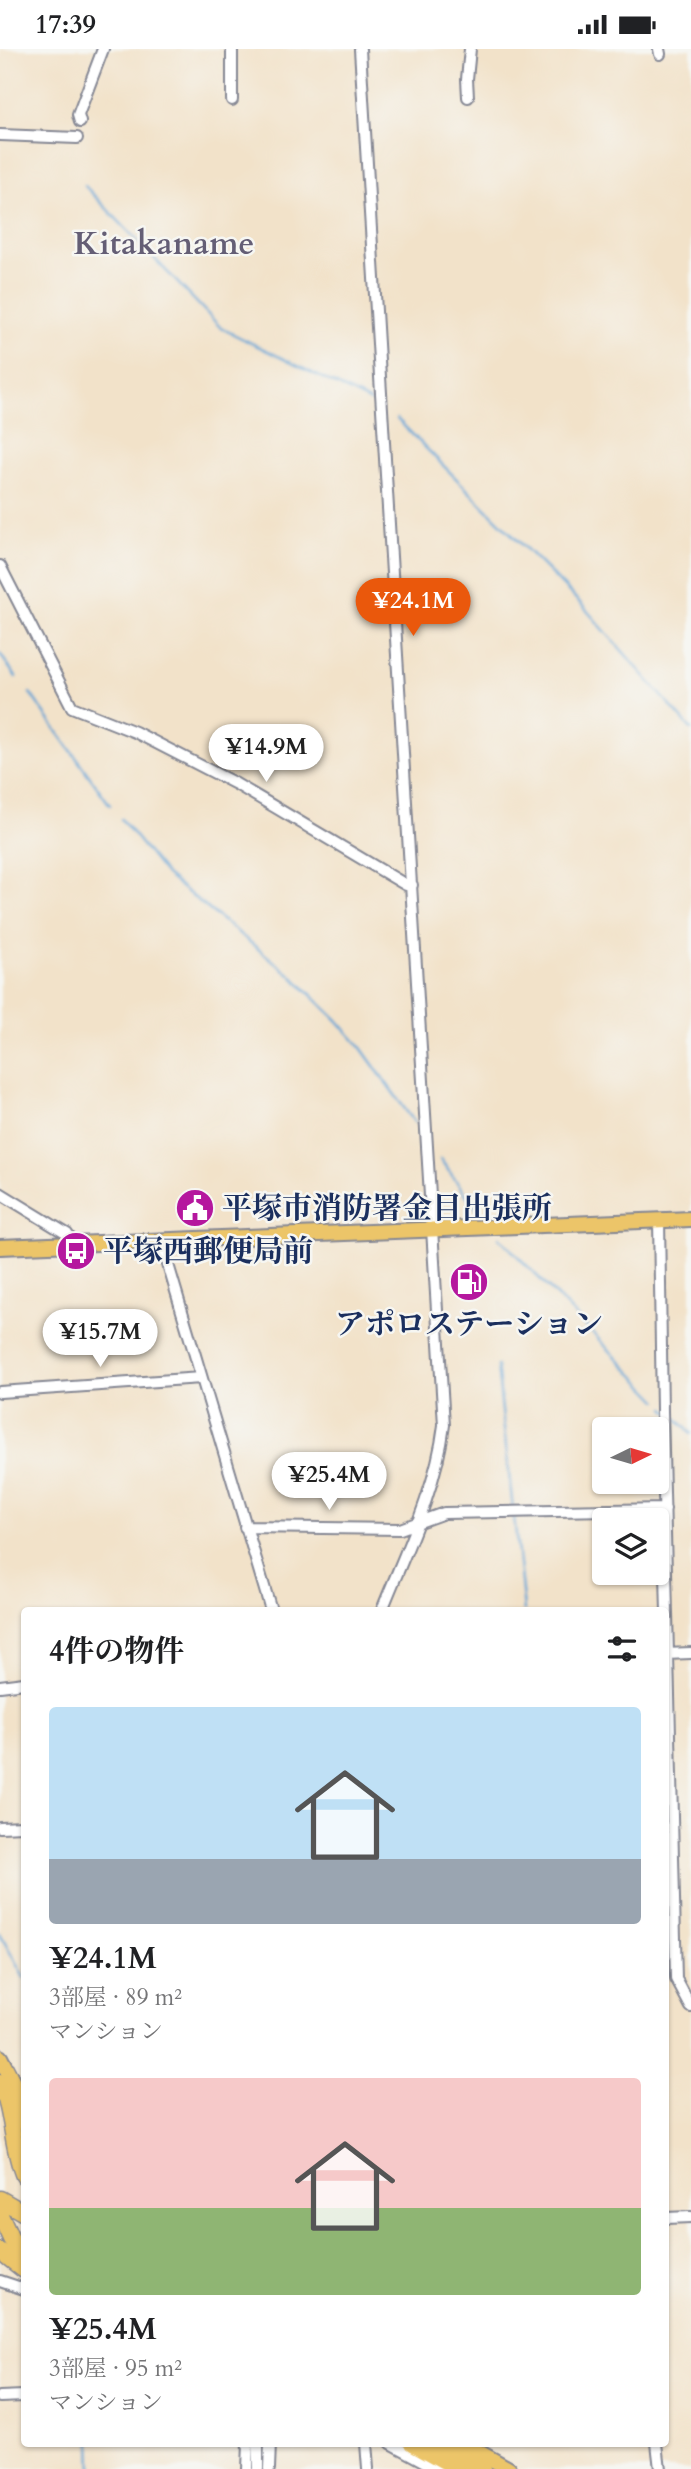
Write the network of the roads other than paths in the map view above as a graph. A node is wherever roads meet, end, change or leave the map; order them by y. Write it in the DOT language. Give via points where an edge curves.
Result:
graph roads {
  1 [pos="103,49"];
  2 [pos="232,49"];
  3 [pos="360,49"];
  4 [pos="470,49"];
  5 [pos="468,97"];
  6 [pos="232,100"];
  7 [pos="80,122"];
  8 [pos="0,135"];
  9 [pos="77,138"];
  10 [pos="0,566"];
  11 [pos="412,884"];
  12 [pos="0,1193"];
  13 [pos="691,1219"];
  14 [pos="659,1220"];
  15 [pos="432,1229"];
  16 [pos="161,1241"];
  17 [pos="74,1244"];
  18 [pos="0,1247"];
  19 [pos="201,1377"];
  20 [pos="0,1392"];
  21 [pos="664,1508"];
  22 [pos="592,1510"];
  23 [pos="418,1522"];
  24 [pos="245,1527"];
  25 [pos="666,1585"];
  26 [pos="270,1607"];
  27 [pos="383,1607"];
  28 [pos="666,1607"];
  29 [pos="691,1653"];
  30 [pos="669,1654"];
  31 [pos="21,1683"];
  32 [pos="0,1686"];
  33 [pos="669,1726"];
  34 [pos="21,1826"];
  35 [pos="0,1827"];
  36 [pos="691,2007"];
  37 [pos="0,2057"];
  38 [pos="0,2083"];
  39 [pos="21,2106"];
  40 [pos="21,2167"];
  41 [pos="0,2199"];
  42 [pos="21,2211"];
  43 [pos="0,2213"];
  44 [pos="691,2217"];
  45 [pos="669,2218"];
  46 [pos="21,2224"];
  47 [pos="21,2250"];
  48 [pos="0,2251"];
  49 [pos="21,2268"];
  50 [pos="0,2281"];
  51 [pos="21,2288"];
  52 [pos="21,2396"];
  53 [pos="0,2397"];
  54 [pos="248,2447"];
  55 [pos="258,2447"];
  56 [pos="270,2447"];
  57 [pos="366,2447"];
  58 [pos="398,2447"];
  59 [pos="420,2447"];
  60 [pos="443,2447"];
  61 [pos="470,2447"];
  62 [pos="657,2447"];
  63 [pos="247,2469"];
  64 [pos="258,2469"];
  65 [pos="270,2469"];
  66 [pos="368,2469"];
  67 [pos="439,2469"];
  68 [pos="460,2469"];
  69 [pos="483,2469"];
  70 [pos="509,2469"];
  71 [pos="660,2469"];
  1 -- 7 [label="street" via="78,115"];
  2 -- 6 [label="street"];
  3 -- 11 [label="street"];
  4 -- 5 [label="street"];
  8 -- 9 [label="street"];
  10 -- 11 [label="street" via="72,707 135,732 236,784 406,885"];
  11 -- 15 [label="street"];
  12 -- 17 [label="street" via="67,1234"];
  13 -- 14 [label="main road"];
  14 -- 15 [label="main road"];
  14 -- 21 [label="street"];
  15 -- 16 [label="main road"];
  15 -- 23 [label="street" via="444,1425"];
  16 -- 17 [label="main road"];
  16 -- 19 [label="street"];
  17 -- 18 [label="main road"];
  19 -- 20 [label="street"];
  19 -- 24 [label="street"];
  22 -- 23 [label="street" via="444,1513"];
  23 -- 24 [label="street" via="400,1529"];
  23 -- 27 [label="street"];
  24 -- 26 [label="street"];
  25 -- 28 [label="street"];
  29 -- 30 [label="street"];
  31 -- 32 [label="street"];
  33 -- 36 [label="street" via="676,1979"];
  34 -- 35 [label="street"];
  37 -- 39 [label="main road"];
  38 -- 40 [label="highway"];
  41 -- 42 [label="highway"];
  43 -- 46 [label="highway"];
  43 -- 47 [label="highway"];
  44 -- 45 [label="street"];
  48 -- 49 [label="highway"];
  50 -- 51 [label="street"];
  52 -- 53 [label="street"];
  54 -- 63 [label="street"];
  55 -- 64 [label="street"];
  56 -- 65 [label="street"];
  57 -- 66 [label="street"];
  58 -- 67 [label="street"];
  59 -- 68 [label="highway"];
  60 -- 69 [label="highway"];
  61 -- 70 [label="main road"];
  62 -- 71 [label="street"];
}
